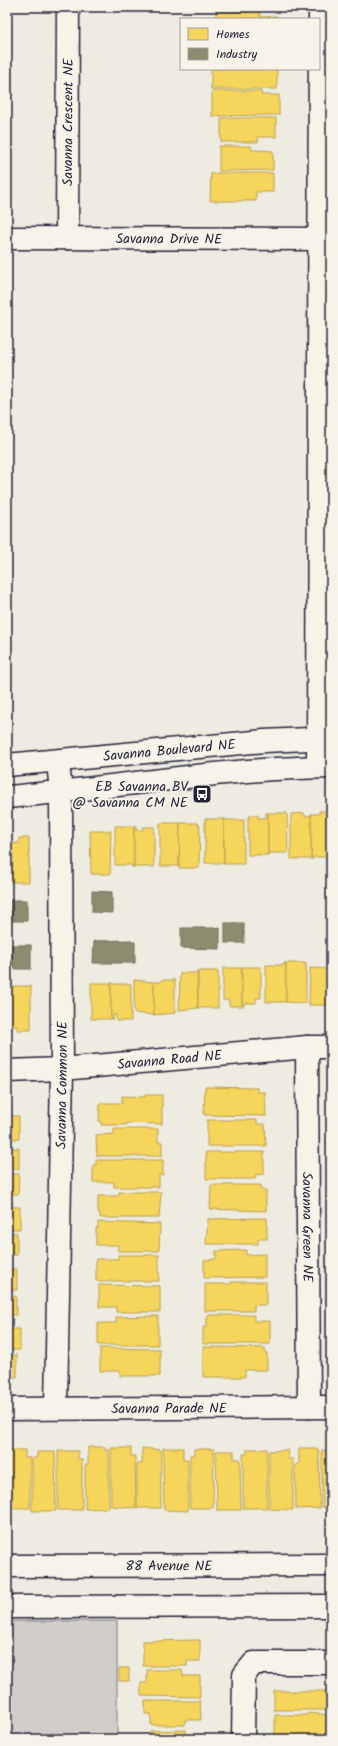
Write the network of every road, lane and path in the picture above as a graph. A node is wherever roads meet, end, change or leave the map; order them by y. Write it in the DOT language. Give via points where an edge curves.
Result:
graph roads {
  1 [pos="68,7"];
  2 [pos="320,7"];
  3 [pos="7,238"];
  4 [pos="67,238"];
  5 [pos="326,239"];
  6 [pos="324,738"];
  7 [pos="58,762"];
  8 [pos="7,765"];
  9 [pos="324,767"];
  10 [pos="61,792"];
  11 [pos="7,797"];
  12 [pos="331,1046"];
  13 [pos="307,1047"];
  14 [pos="62,1069"];
  15 [pos="7,1071"];
  16 [pos="309,1407"];
  17 [pos="331,1407"];
  18 [pos="56,1408"];
  19 [pos="7,1409"];
  20 [pos="331,1565"];
  21 [pos="7,1566"];
  22 [pos="7,1606"];
  23 [pos="331,1606"];
  24 [pos="331,1663"];
  25 [pos="244,1739"];
  1 -- 4 [label="street, Savanna Crescent NE"];
  2 -- 5 [label="street"];
  3 -- 4 [label="street, Savanna Drive NE"];
  4 -- 5 [label="street, Savanna Drive NE"];
  5 -- 6 [label="street" via="318,453"];
  6 -- 7 [label="street, Savanna Boulevard NE" via="264,741"];
  6 -- 9 [label="street"];
  7 -- 8 [label="street, Savanna Boulevard NE"];
  7 -- 10 [label="street, Savanna Common NE"];
  9 -- 10 [label="street, Savanna Boulevard NE" via="195,776"];
  10 -- 11 [label="street, Savanna Boulevard NE"];
  10 -- 14 [label="street, Savanna Common NE"];
  12 -- 13 [label="street, Savanna Road NE"];
  13 -- 14 [label="street, Savanna Road NE"];
  13 -- 16 [label="street, Savanna Green NE"];
  14 -- 15 [label="street, Savanna Road NE"];
  14 -- 18 [label="street, Savanna Common NE"];
  16 -- 17 [label="street, Savanna Parade NE"];
  16 -- 18 [label="street, Savanna Parade NE"];
  18 -- 19 [label="street, Savanna Parade NE"];
  20 -- 21 [label="street, 88 Avenue NE"];
  22 -- 23 [label="street"];
  24 -- 25 [label="street" via="254,1663 244,1676"];
}
